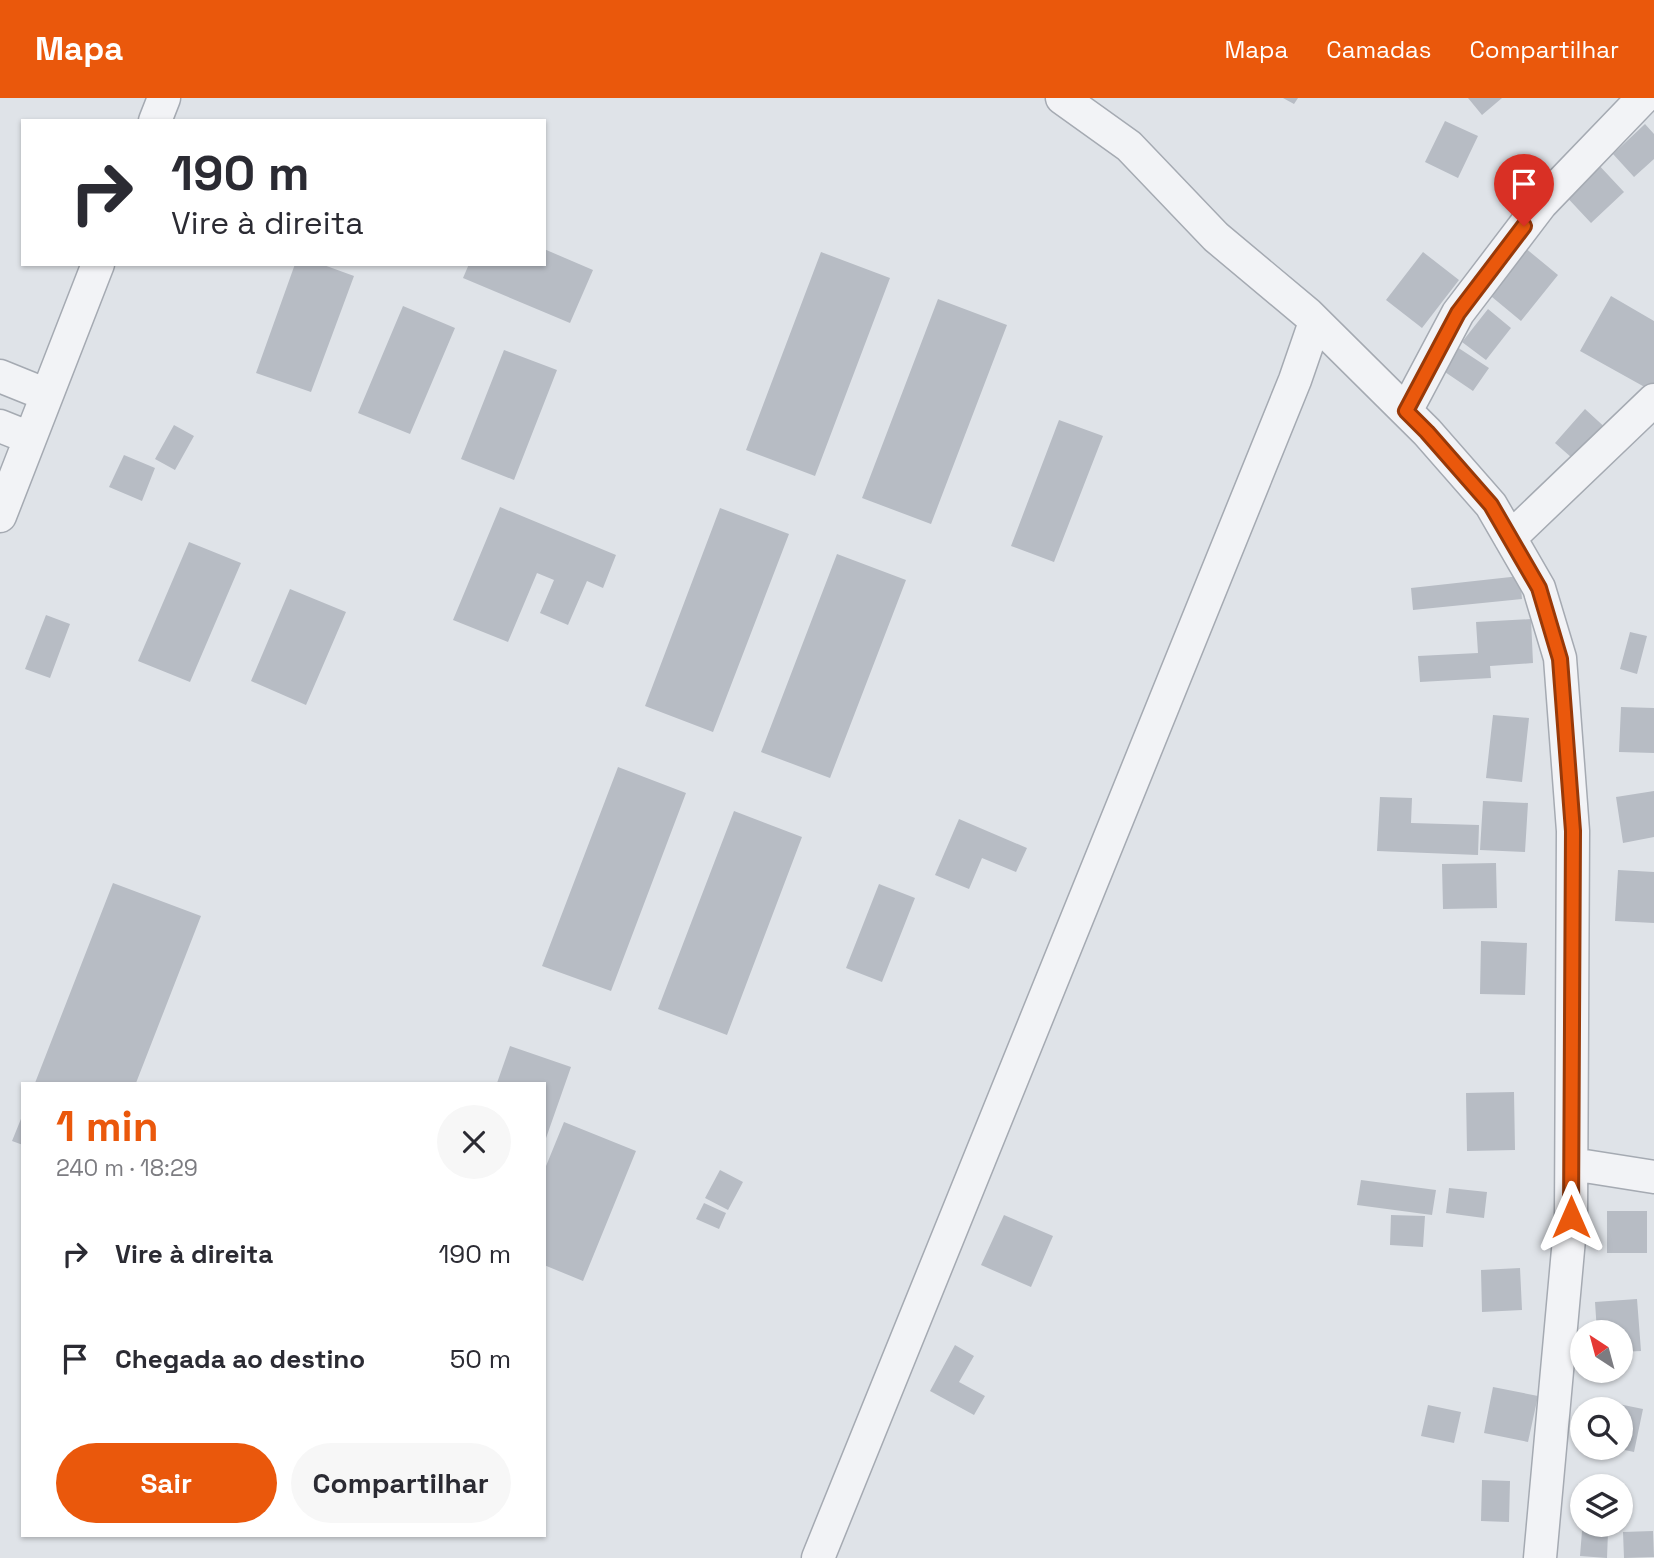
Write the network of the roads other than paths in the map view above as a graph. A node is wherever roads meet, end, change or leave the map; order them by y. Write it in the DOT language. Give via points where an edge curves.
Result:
graph roads {
  1 [pos="164,98"];
  2 [pos="1062,98"];
  3 [pos="1643,98"];
  4 [pos="156,119"];
  5 [pos="98,266"];
  6 [pos="1315,322"];
  7 [pos="0,376"];
  8 [pos="47,395"];
  9 [pos="1654,400"];
  10 [pos="1406,411"];
  11 [pos="0,426"];
  12 [pos="30,438"];
  13 [pos="0,516"];
  14 [pos="1510,538"];
  15 [pos="1572,1164"];
  16 [pos="1654,1177"];
  17 [pos="818,1558"];
  18 [pos="1540,1558"];
  1 -- 4 [label="street"];
  2 -- 6 [label="street" via="1129,146 1216,237"];
  3 -- 10 [label="street" via="1541,204 1458,313"];
  5 -- 8 [label="street"];
  6 -- 10 [label="street"];
  6 -- 17 [label="street"];
  7 -- 8 [label="street"];
  8 -- 12 [label="street"];
  9 -- 14 [label="street"];
  10 -- 14 [label="street" via="1491,505"];
  11 -- 12 [label="street"];
  12 -- 13 [label="street"];
  14 -- 15 [label="street" via="1539,588 1560,659 1573,831"];
  15 -- 16 [label="street"];
  15 -- 18 [label="street"];
}
